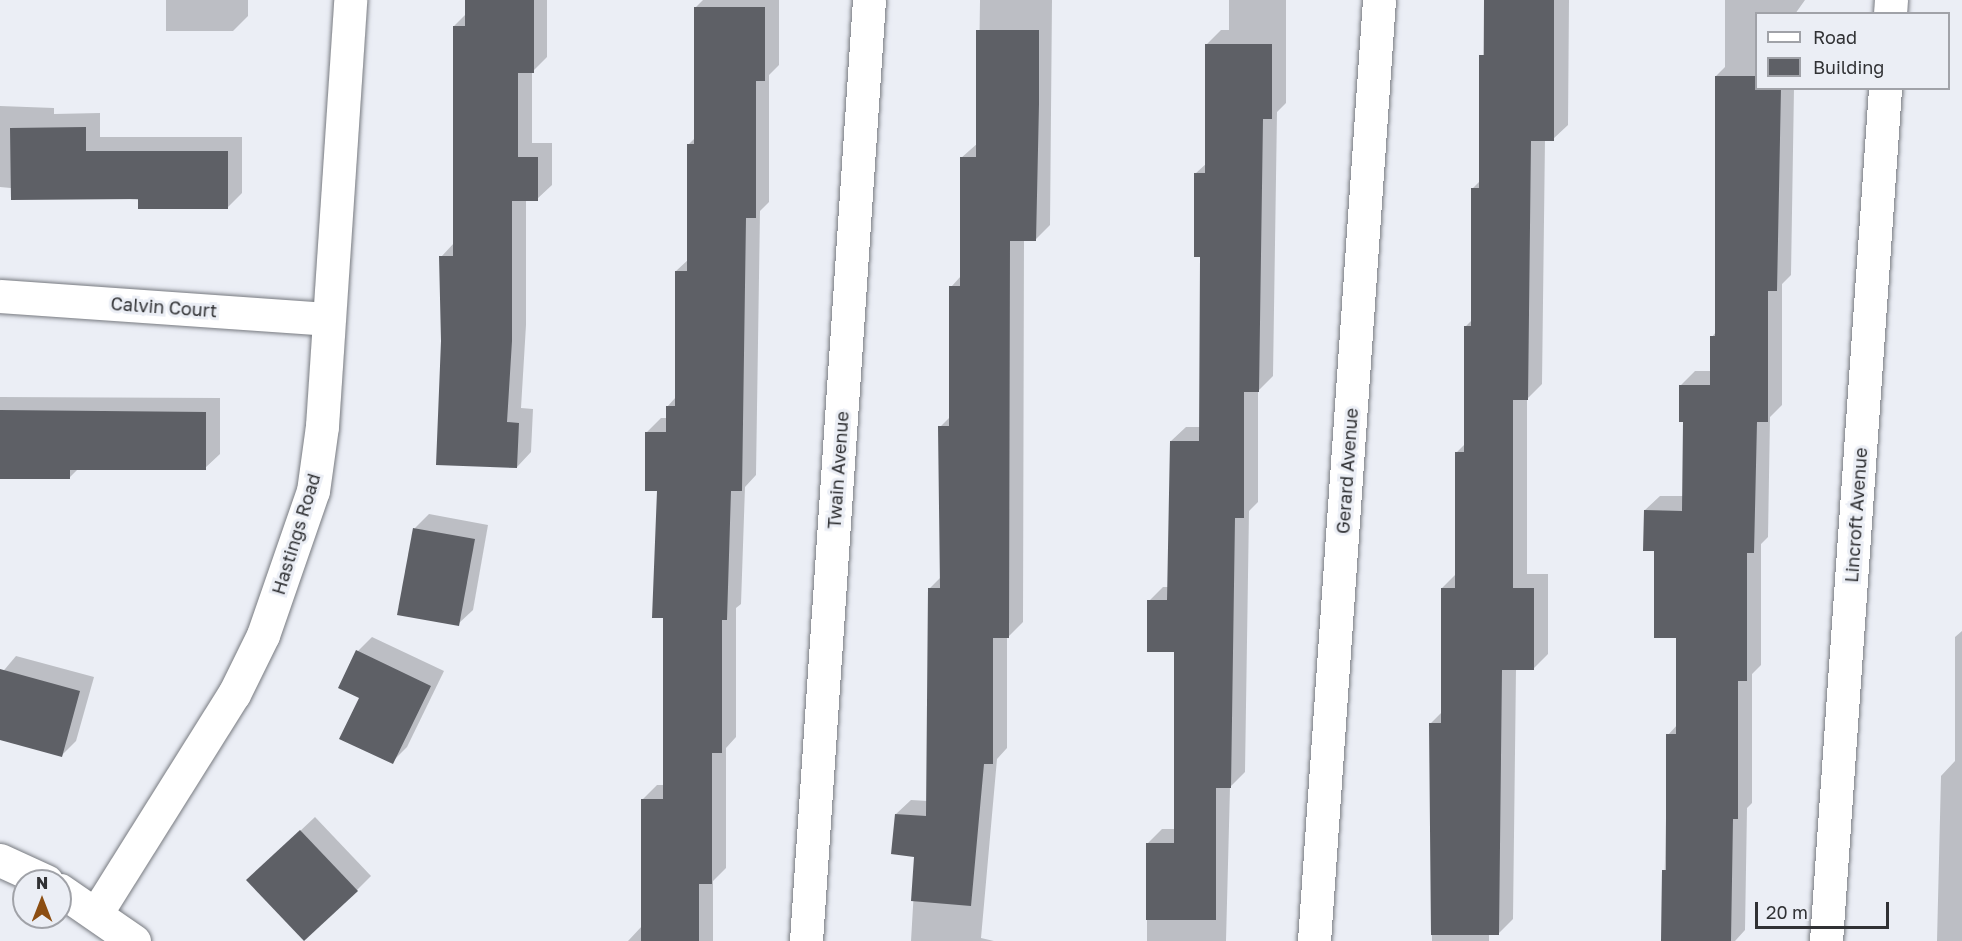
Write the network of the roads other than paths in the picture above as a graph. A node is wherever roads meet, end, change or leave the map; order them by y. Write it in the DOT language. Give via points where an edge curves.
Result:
graph roads {
  1 [pos="350,0"];
  2 [pos="869,0"];
  3 [pos="1379,0"];
  4 [pos="1885,90"];
  5 [pos="0,296"];
  6 [pos="328,319"];
  7 [pos="0,860"];
  8 [pos="20,869"];
  9 [pos="72,897"];
  10 [pos="97,912"];
  11 [pos="134,941"];
  12 [pos="806,941"];
  13 [pos="1314,941"];
  14 [pos="1826,941"];
  1 -- 6 [label="street, Hastings Road"];
  2 -- 12 [label="street, Twain Avenue"];
  3 -- 13 [label="street, Gerard Avenue"];
  4 -- 14 [label="street, Lincroft Avenue"];
  5 -- 6 [label="street, Calvin Court"];
  6 -- 10 [label="street, Hastings Road" via="322,426 313,490 263,635 234,694"];
  7 -- 8 [label="street"];
  9 -- 10 [label="street"];
  10 -- 11 [label="street"];
}
